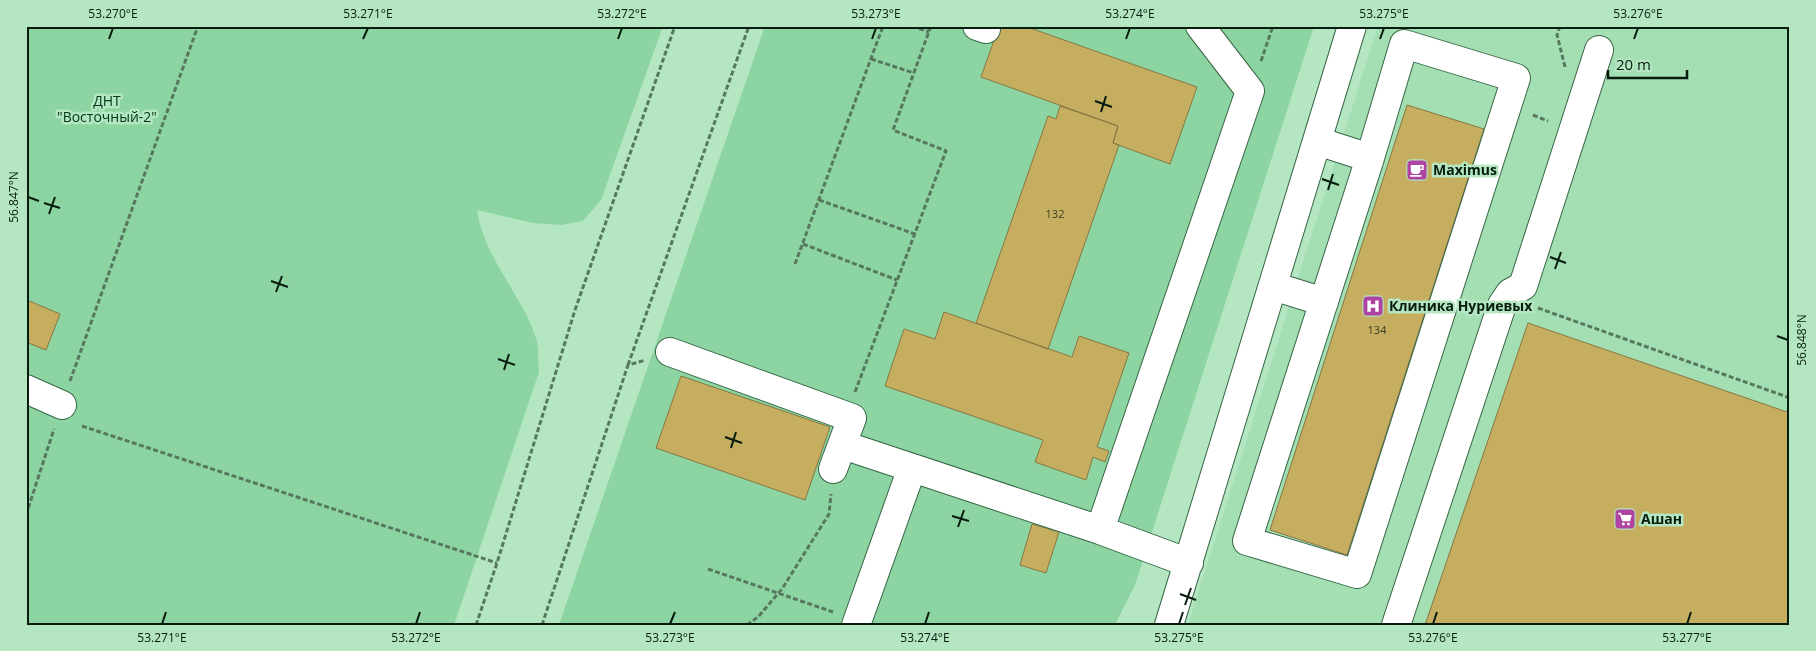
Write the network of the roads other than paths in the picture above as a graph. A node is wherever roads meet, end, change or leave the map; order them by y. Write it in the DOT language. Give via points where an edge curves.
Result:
graph roads {
  1 [pos="1200,26"];
  2 [pos="1352,26"];
  3 [pos="1599,50"];
  4 [pos="1317,141"];
  5 [pos="1370,158"];
  6 [pos="1273,286"];
  7 [pos="1324,302"];
  8 [pos="670,352"];
  9 [pos="26,389"];
  10 [pos="62,404"];
  11 [pos="912,468"];
  12 [pos="1100,530"];
  13 [pos="1189,563"];
  14 [pos="857,622"];
  15 [pos="1169,625"];
  16 [pos="1396,625"];
  1 -- 12 [label="lane" via="1250,91"];
  2 -- 4 [label="lane"];
  3 -- 16 [label="lane" via="1523,286 1510,293 1502,305"];
  4 -- 5 [label="lane"];
  4 -- 6 [label="lane"];
  5 -- 7 [label="lane"];
  5 -- 7 [label="lane" via="1404,44 1516,78 1357,574 1247,541"];
  6 -- 7 [label="lane"];
  6 -- 13 [label="lane"];
  8 -- 11 [label="lane" via="852,418 838,457"];
  9 -- 10 [label="lane"];
  11 -- 12 [label="lane"];
  11 -- 14 [label="lane"];
  12 -- 13 [label="lane"];
  13 -- 15 [label="lane"];
}
